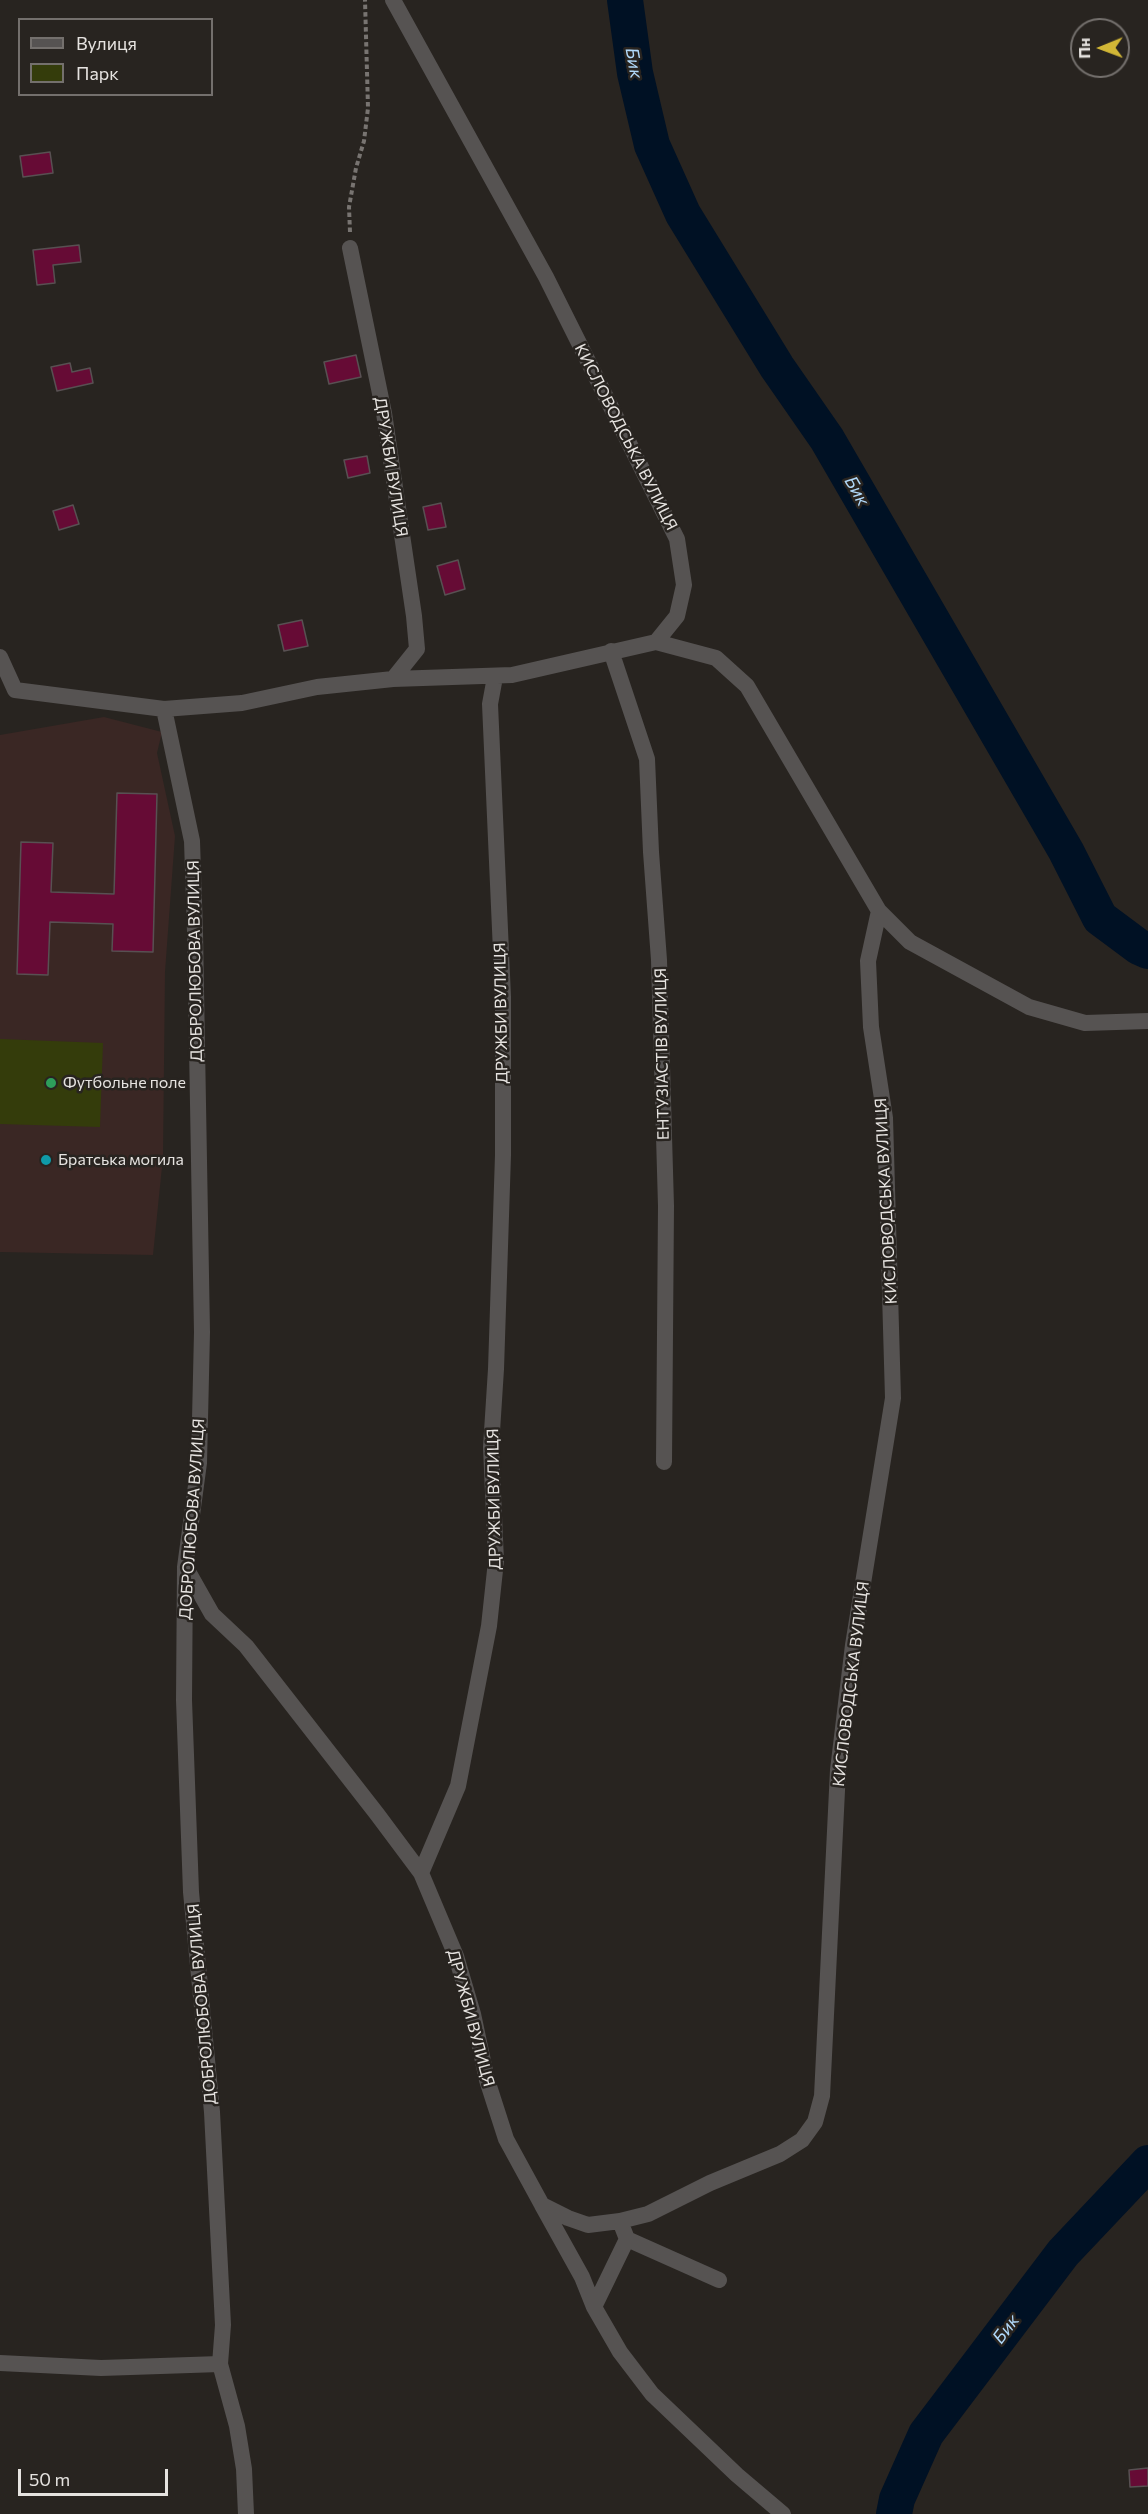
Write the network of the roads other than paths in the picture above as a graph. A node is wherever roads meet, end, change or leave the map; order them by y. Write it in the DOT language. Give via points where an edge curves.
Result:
graph roads {
  1 [pos="393,0"];
  2 [pos="350,248"];
  3 [pos="656,642"];
  4 [pos="611,651"];
  5 [pos="0,657"];
  6 [pos="495,677"];
  7 [pos="393,679"];
  8 [pos="7,691"];
  9 [pos="164,709"];
  10 [pos="879,910"];
  11 [pos="1148,1021"];
  12 [pos="664,1462"];
  13 [pos="185,1567"];
  14 [pos="421,1873"];
  15 [pos="542,2205"];
  16 [pos="620,2221"];
  17 [pos="627,2239"];
  18 [pos="719,2280"];
  19 [pos="594,2307"];
  20 [pos="0,2362"];
  21 [pos="220,2364"];
  22 [pos="781,2513"];
  23 [pos="246,2514"];
  1 -- 3 [label="street, КИСЛОВОДСЬКА ВУЛИЦЯ" via="546,277 677,538 684,585 677,616"];
  2 -- 7 [label="street, ДРУЖБИ ВУЛИЦЯ" via="384,413 414,616 417,649"];
  3 -- 4 [label="street"];
  3 -- 10 [label="street" via="716,658 747,686"];
  4 -- 6 [label="street"];
  4 -- 12 [label="street, ЕНТУЗІАСТІВ ВУЛИЦЯ" via="647,759 659,960 666,1206"];
  5 -- 8 [label="street"];
  6 -- 7 [label="street"];
  6 -- 14 [label="street, ДРУЖБИ ВУЛИЦЯ" via="490,704 503,998 503,1155 491,1447 496,1561 487,1636 458,1786"];
  7 -- 9 [label="street" via="317,687 242,703"];
  8 -- 9 [label="street"];
  9 -- 13 [label="street, ДОБРОЛЮБОВА ВУЛИЦЯ" via="192,841 196,943 202,1332 199,1462"];
  10 -- 11 [label="street" via="910,942 1029,1007 1084,1023"];
  10 -- 16 [label="street, КИСЛОВОДСЬКА ВУЛИЦЯ" via="868,961 871,1027 885,1118 893,1398 853,1645 838,1770 822,2096 815,2122 802,2140 780,2154 648,2214"];
  13 -- 14 [label="street" via="212,1614 246,1646"];
  13 -- 21 [label="street, ДОБРОЛЮБОВА ВУЛИЦЯ" via="184,1700 191,1892 212,2112 223,2325"];
  14 -- 15 [label="street, ДРУЖБИ ВУЛИЦЯ" via="456,1956 506,2139"];
  15 -- 16 [label="street" via="588,2225"];
  15 -- 19 [label="street, ДРУЖБИ ВУЛИЦЯ"];
  16 -- 17 [label="street"];
  17 -- 18 [label="street"];
  17 -- 19 [label="street"];
  19 -- 22 [label="street, ДРУЖБИ ВУЛИЦЯ" via="620,2352 652,2394"];
  20 -- 21 [label="street" via="101,2368"];
  21 -- 23 [label="street, ДОБРОЛЮБОВА ВУЛИЦЯ" via="237,2426"];
}
